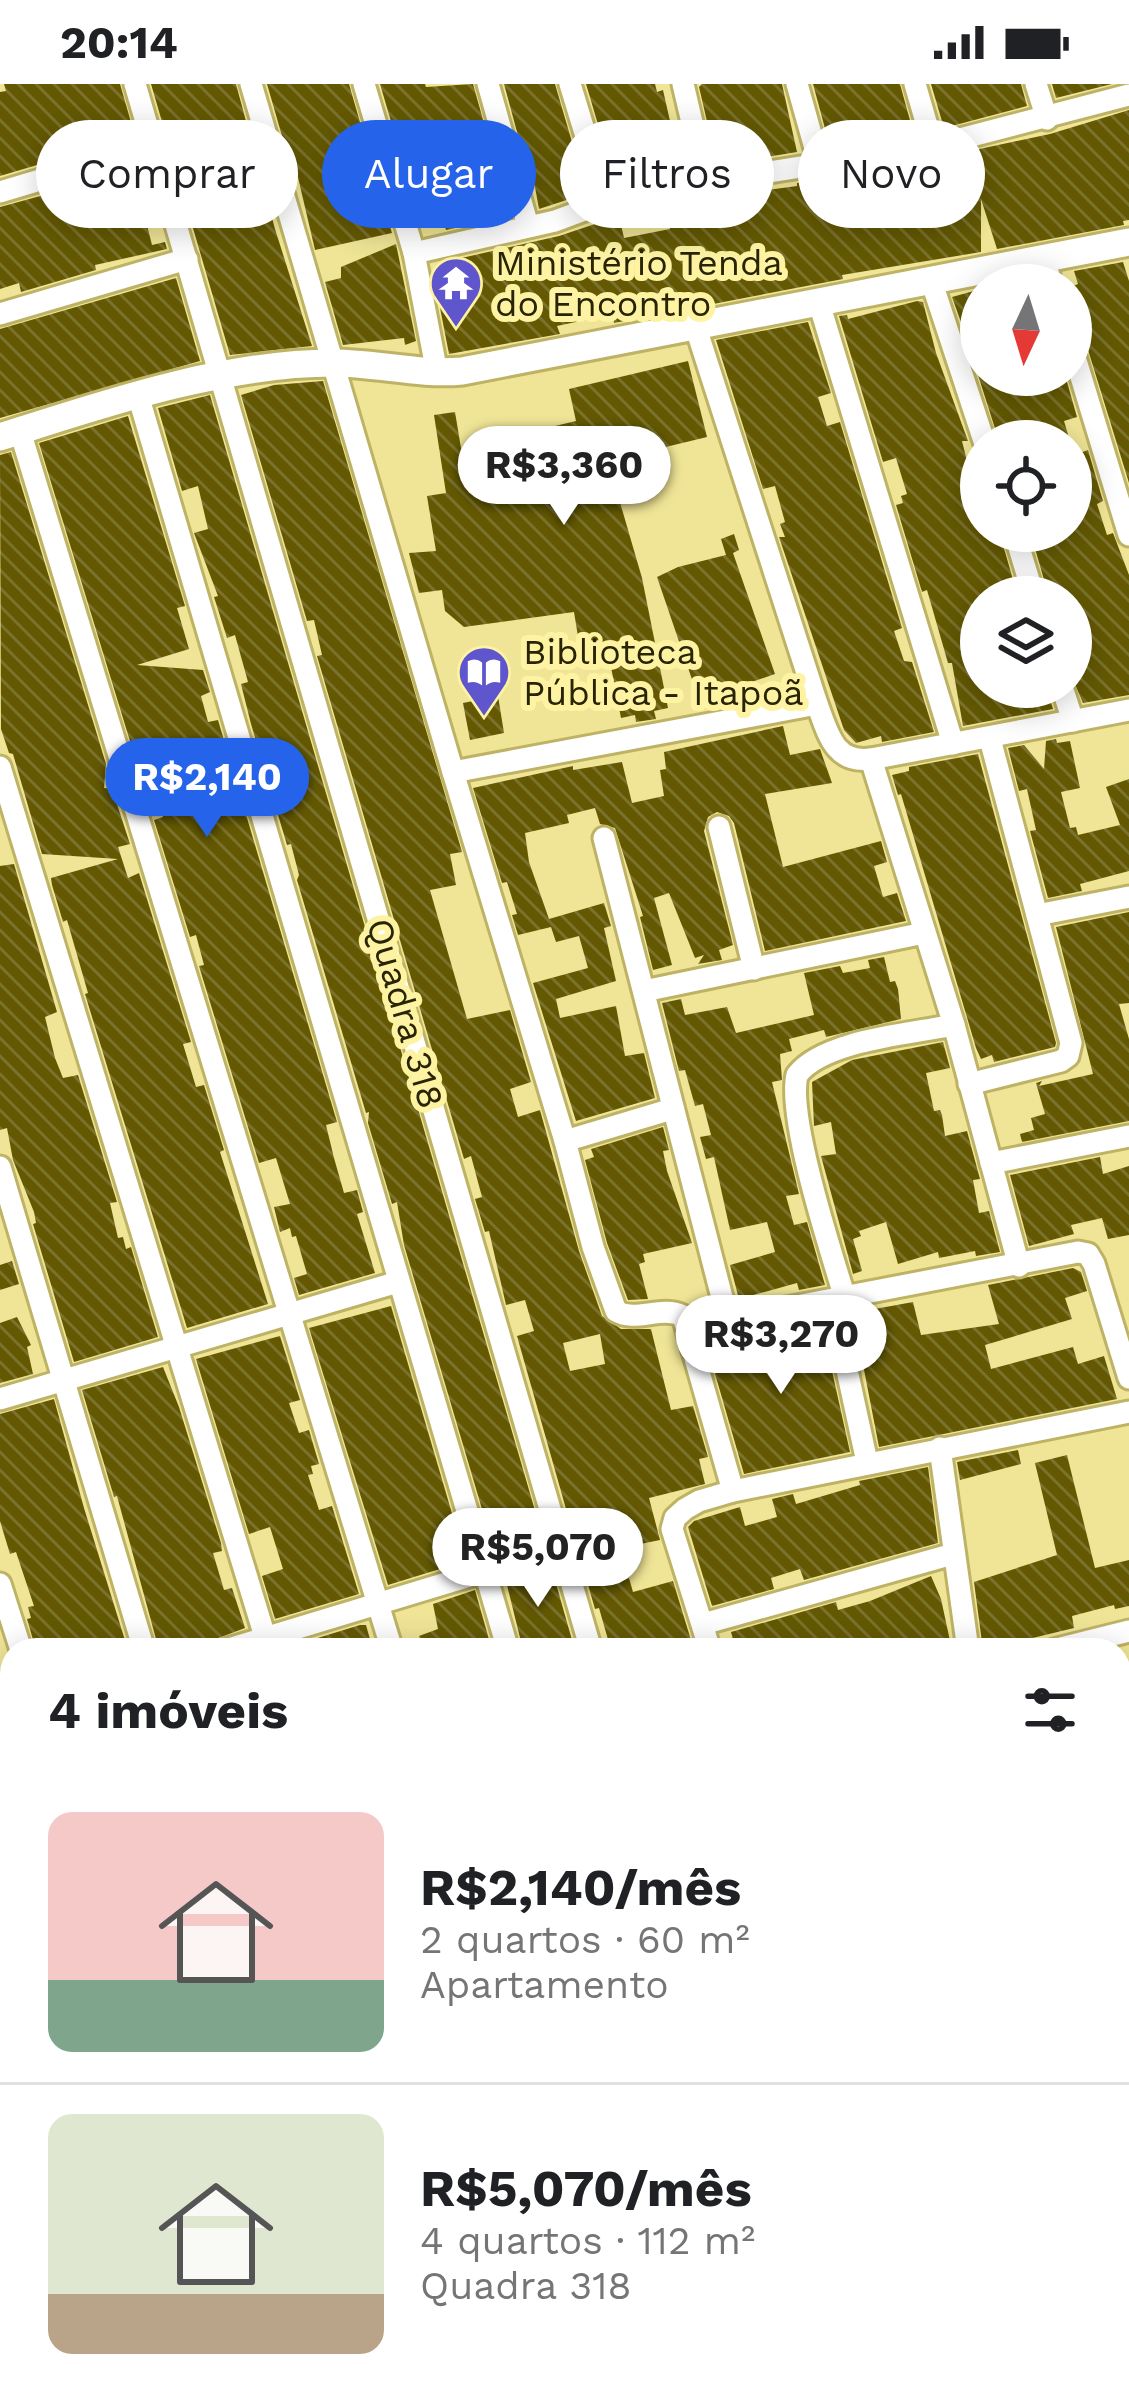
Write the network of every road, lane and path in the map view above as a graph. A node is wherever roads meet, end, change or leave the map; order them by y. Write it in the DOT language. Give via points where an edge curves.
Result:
graph roads {
  1 [pos="135,84"];
  2 [pos="251,84"];
  3 [pos="364,84"];
  4 [pos="488,84"];
  5 [pos="570,84"];
  6 [pos="683,84"];
  7 [pos="797,84"];
  8 [pos="915,84"];
  9 [pos="1036,84"];
  10 [pos="1129,95"];
  11 [pos="1047,119"];
  12 [pos="146,120"];
  13 [pos="498,120"];
  14 [pos="581,120"];
  15 [pos="691,120"];
  16 [pos="807,120"];
  17 [pos="925,120"];
  18 [pos="985,134"];
  19 [pos="36,181"];
  20 [pos="0,192"];
  21 [pos="178,228"];
  22 [pos="519,228"];
  23 [pos="1129,242"];
  24 [pos="414,253"];
  25 [pos="187,259"];
  26 [pos="1072,264"];
  27 [pos="960,278"];
  28 [pos="931,280"];
  29 [pos="819,303"];
  30 [pos="0,314"];
  31 [pos="695,326"];
  32 [pos="333,363"];
  33 [pos="437,373"];
  34 [pos="220,376"];
  35 [pos="138,395"];
  36 [pos="1087,396"];
  37 [pos="977,420"];
  38 [pos="10,434"];
  39 [pos="1129,535"];
  40 [pos="818,704"];
  41 [pos="1069,708"];
  42 [pos="1129,710"];
  43 [pos="1073,721"];
  44 [pos="990,739"];
  45 [pos="953,744"];
  46 [pos="871,759"];
  47 [pos="0,767"];
  48 [pos="452,772"];
  49 [pos="719,827"];
  50 [pos="604,838"];
  51 [pos="1129,897"];
  52 [pos="1037,915"];
  53 [pos="924,933"];
  54 [pos="754,969"];
  55 [pos="644,991"];
  56 [pos="954,1025"];
  57 [pos="969,1084"];
  58 [pos="672,1109"];
  59 [pos="1129,1136"];
  60 [pos="566,1141"];
  61 [pos="992,1163"];
  62 [pos="0,1167"];
  63 [pos="1019,1266"];
  64 [pos="398,1282"];
  65 [pos="838,1300"];
  66 [pos="289,1316"];
  67 [pos="727,1317"];
  68 [pos="688,1327"];
  69 [pos="176,1347"];
  70 [pos="1129,1378"];
  71 [pos="62,1381"];
  72 [pos="0,1400"];
  73 [pos="1129,1412"];
  74 [pos="940,1448"];
  75 [pos="867,1462"];
  76 [pos="733,1491"];
  77 [pos="562,1548"];
  78 [pos="953,1554"];
  79 [pos="484,1572"];
  80 [pos="0,1584"];
  81 [pos="378,1602"];
  82 [pos="703,1624"];
  83 [pos="17,1638"];
  84 [pos="140,1638"];
  85 [pos="265,1638"];
  86 [pos="283,1638"];
  87 [pos="388,1638"];
  88 [pos="504,1638"];
  89 [pos="588,1638"];
  90 [pos="707,1638"];
  91 [pos="966,1638"];
  1 -- 12 [label="street, Quadra 318"];
  2 -- 32 [label="street"];
  3 -- 24 [label="street"];
  4 -- 13 [label="street"];
  5 -- 14 [label="street"];
  6 -- 15 [label="street"];
  7 -- 16 [label="street"];
  8 -- 17 [label="street"];
  9 -- 11 [label="street"];
  10 -- 11 [label="street"];
  11 -- 18 [label="street"];
  19 -- 20 [label="street"];
  21 -- 25 [label="street, Quadra 318"];
  22 -- 24 [label="street"];
  23 -- 26 [label="street"];
  24 -- 33 [label="street"];
  25 -- 30 [label="street"];
  25 -- 34 [label="street, Quadra 318"];
  27 -- 28 [label="street"];
  28 -- 29 [label="street"];
  28 -- 37 [label="street"];
  29 -- 31 [label="street"];
  29 -- 45 [label="street"];
  31 -- 33 [label="street"];
  31 -- 40 [label="street"];
  32 -- 33 [label="street"];
  32 -- 34 [label="street"];
  32 -- 48 [label="street"];
  34 -- 35 [label="street"];
  34 -- 77 [label="street, Quadra 318"];
  35 -- 38 [label="street"];
  35 -- 64 [label="street"];
  36 -- 39 [label="street"];
  38 -- 66 [label="street"];
  40 -- 46 [label="street" via="842,755"];
  40 -- 48 [label="street"];
  41 -- 43 [label="street"];
  42 -- 43 [label="street"];
  43 -- 44 [label="street"];
  44 -- 45 [label="street"];
  44 -- 52 [label="street"];
  45 -- 46 [label="street"];
  46 -- 53 [label="street"];
  47 -- 69 [label="street"];
  48 -- 60 [label="street"];
  49 -- 54 [label="street"];
  50 -- 55 [label="street"];
  51 -- 52 [label="street"];
  52 -- 57 [label="street" via="1070,1032 1068,1056"];
  53 -- 54 [label="street"];
  53 -- 56 [label="street"];
  54 -- 55 [label="street"];
  55 -- 58 [label="street"];
  56 -- 57 [label="street"];
  56 -- 65 [label="street" via="831,1051 797,1075"];
  57 -- 61 [label="street"];
  58 -- 60 [label="street"];
  58 -- 67 [label="street"];
  59 -- 61 [label="street"];
  60 -- 68 [label="street" via="616,1311 677,1312"];
  61 -- 63 [label="street"];
  62 -- 71 [label="street"];
  63 -- 65 [label="street"];
  63 -- 70 [label="street" via="1088,1254"];
  64 -- 66 [label="street"];
  64 -- 79 [label="street"];
  65 -- 67 [label="street"];
  65 -- 75 [label="street"];
  66 -- 69 [label="street"];
  66 -- 81 [label="street"];
  67 -- 68 [label="street"];
  68 -- 76 [label="street"];
  69 -- 71 [label="street"];
  69 -- 85 [label="street"];
  71 -- 72 [label="street"];
  71 -- 84 [label="street"];
  73 -- 74 [label="street"];
  74 -- 75 [label="street"];
  74 -- 78 [label="street"];
  75 -- 76 [label="street"];
  76 -- 82 [label="street" via="685,1509 672,1529"];
  77 -- 79 [label="street"];
  77 -- 89 [label="street, Quadra 318"];
  78 -- 82 [label="street"];
  78 -- 91 [label="street"];
  79 -- 81 [label="street"];
  79 -- 88 [label="street"];
  80 -- 83 [label="street"];
  81 -- 86 [label="street"];
  81 -- 87 [label="street"];
  82 -- 90 [label="street"];
}
